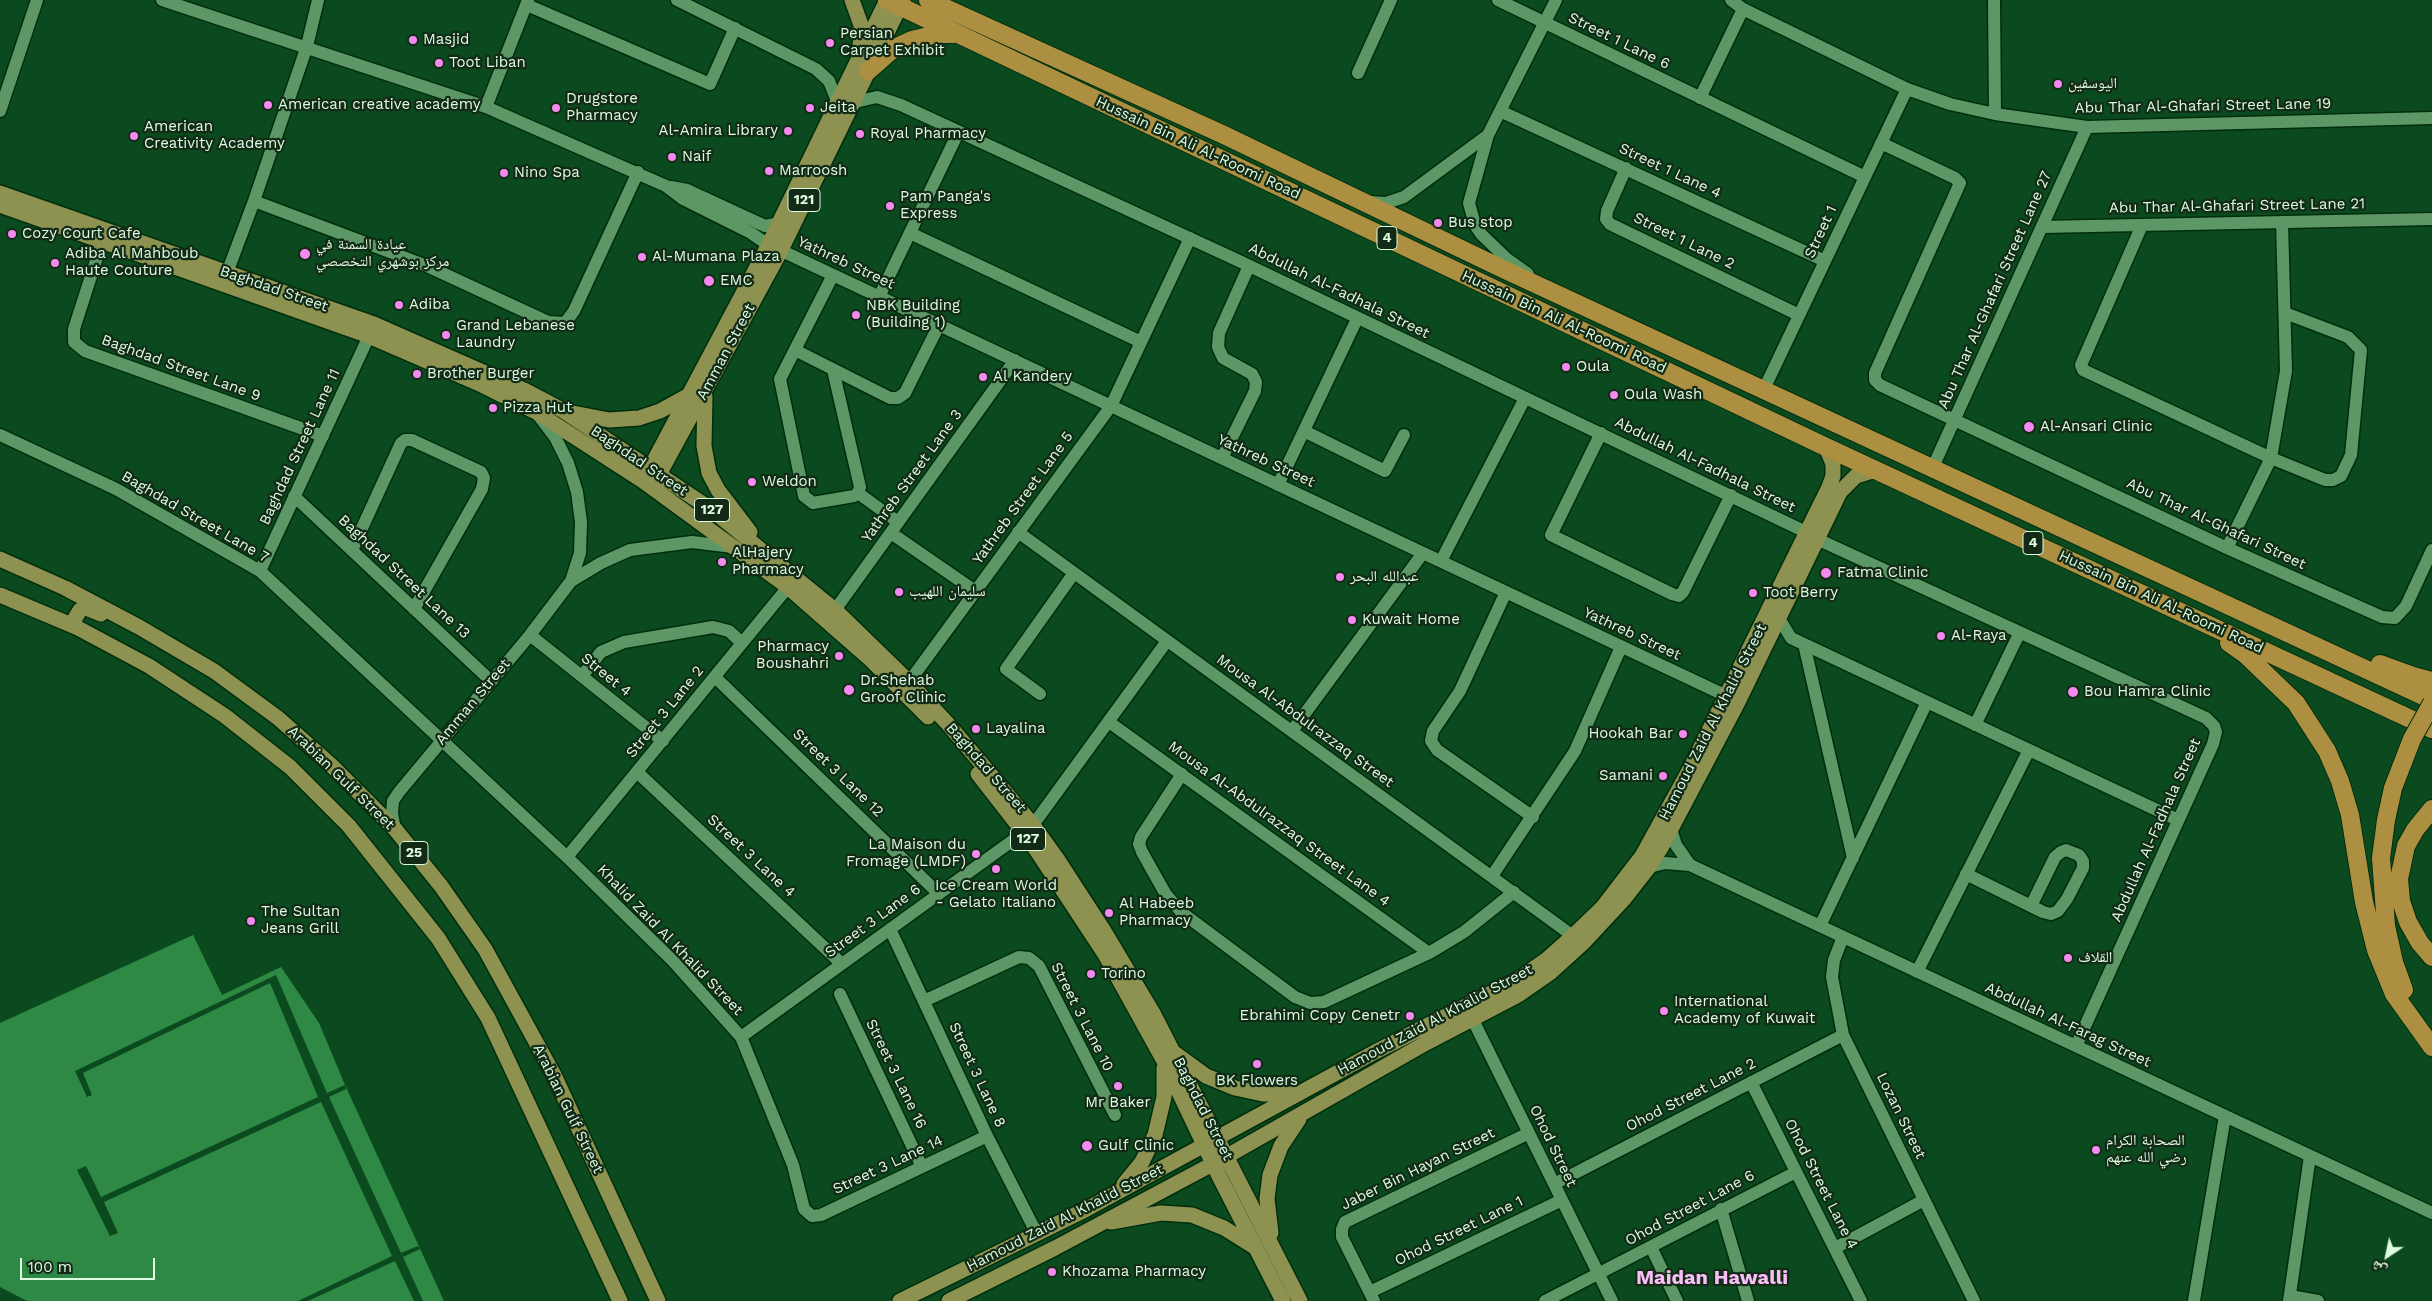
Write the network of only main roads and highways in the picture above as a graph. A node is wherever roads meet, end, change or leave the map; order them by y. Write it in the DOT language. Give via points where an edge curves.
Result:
graph roads {
  1 [pos="852,0"];
  2 [pos="928,0"];
  3 [pos="955,0"];
  4 [pos="893,1"];
  5 [pos="981,24"];
  6 [pos="961,35"];
  7 [pos="1052,57"];
  8 [pos="863,65"];
  9 [pos="1044,74"];
  10 [pos="844,102"];
  11 [pos="1175,137"];
  12 [pos="1329,186"];
  13 [pos="0,193"];
  14 [pos="0,205"];
  15 [pos="1344,217"];
  16 [pos="774,249"];
  17 [pos="1506,270"];
  18 [pos="699,393"];
  19 [pos="562,410"];
  20 [pos="1826,447"];
  21 [pos="1874,470"];
  22 [pos="651,478"];
  23 [pos="1813,536"];
  24 [pos="762,549"];
  25 [pos="0,559"];
  26 [pos="2194,589"];
  27 [pos="0,595"];
  28 [pos="2192,616"];
  29 [pos="76,627"];
  30 [pos="171,645"];
  31 [pos="2432,681"];
  32 [pos="1732,699"];
  33 [pos="2432,701"];
  34 [pos="2432,729"];
  35 [pos="2432,809"];
  36 [pos="1028,829"];
  37 [pos="2432,957"];
  38 [pos="2432,1047"];
  39 [pos="1169,1057"];
  40 [pos="1300,1093"];
  41 [pos="1302,1114"];
  42 [pos="1218,1138"];
  43 [pos="1204,1145"];
  44 [pos="1228,1156"];
  45 [pos="1213,1164"];
  46 [pos="1116,1193"];
  47 [pos="1105,1222"];
  48 [pos="1257,1249"];
  49 [pos="1275,1251"];
  50 [pos="658,1298"];
  51 [pos="620,1301"];
  52 [pos="900,1301"];
  53 [pos="949,1301"];
  54 [pos="1284,1301"];
  55 [pos="1300,1301"];
  1 -- 8 [label="main road" via="862,31"];
  2 -- 5 [label="highway, Hussain Bin Ali Al-Roomi Road / 4"];
  3 -- 5 [label="highway"];
  4 -- 6 [label="highway, Hussain Bin Ali Al-Roomi Road / 4"];
  4 -- 8 [label="main road, Amman Street / 121"];
  5 -- 7 [label="highway, Hussain Bin Ali Al-Roomi Road / 4"];
  6 -- 8 [label="highway" via="937,34 912,40"];
  6 -- 9 [label="highway, Hussain Bin Ali Al-Roomi Road / 4"];
  7 -- 9 [label="highway"];
  7 -- 12 [label="highway, Hussain Bin Ali Al-Roomi Road / 4"];
  8 -- 10 [label="main road, Amman Street / 121"];
  9 -- 11 [label="highway, Hussain Bin Ali Al-Roomi Road / 4"];
  10 -- 16 [label="main road, Amman Street / 121"];
  10 -- 16 [label="main road, Amman Street / 121" via="780,223"];
  11 -- 12 [label="highway" via="1205,141 1324,198 1331,195"];
  11 -- 15 [label="highway, Hussain Bin Ali Al-Roomi Road / 4"];
  12 -- 17 [label="highway, Hussain Bin Ali Al-Roomi Road / 4"];
  13 -- 19 [label="main road, Baghdad Street / 127" via="374,324"];
  14 -- 22 [label="main road, Baghdad Street / 127" via="369,336 536,412"];
  15 -- 17 [label="highway" via="1341,209 1349,204 1470,262"];
  15 -- 20 [label="highway, Hussain Bin Ali Al-Roomi Road / 4"];
  16 -- 18 [label="main road, Amman Street / 121"];
  17 -- 26 [label="highway, Hussain Bin Ali Al-Roomi Road / 4"];
  18 -- 19 [label="main road" via="660,411 628,420 590,418"];
  18 -- 22 [label="main road, Amman Street / 121"];
  18 -- 24 [label="main road" via="709,473"];
  19 -- 22 [label="main road, Baghdad Street / 127"];
  20 -- 21 [label="highway, Hussain Bin Ali Al-Roomi Road / 4"];
  20 -- 23 [label="main road, Hamoud Zaid Al Khalid Street" via="1833,464 1833,476"];
  21 -- 23 [label="main road, Hamoud Zaid Al Khalid Street" via="1856,476 1844,486"];
  21 -- 28 [label="highway, Hussain Bin Ali Al-Roomi Road / 4"];
  22 -- 24 [label="main road, Baghdad Street / 127" via="712,510"];
  22 -- 36 [label="main road, Baghdad Street / 127" via="788,587 869,658 925,714"];
  23 -- 32 [label="main road, Hamoud Zaid Al Khalid Street"];
  23 -- 32 [label="main road, Hamoud Zaid Al Khalid Street" via="1766,645"];
  24 -- 36 [label="main road, Baghdad Street / 127" via="835,610 909,682"];
  25 -- 30 [label="main road, Arabian Gulf Street / 25" via="64,588"];
  26 -- 31 [label="highway"];
  26 -- 33 [label="highway, Hussain Bin Ali Al-Roomi Road / 4"];
  27 -- 29 [label="main road, Arabian Gulf Street / 25"];
  28 -- 34 [label="highway, Hussain Bin Ali Al-Roomi Road / 4"];
  28 -- 38 [label="highway" via="2274,680 2296,703 2327,751 2350,815 2364,902 2376,950 2394,994"];
  29 -- 30 [label="main road" via="76,614 86,608"];
  29 -- 51 [label="main road, Arabian Gulf Street / 25" via="157,671 225,716 290,767 349,826 396,883 438,938 488,1018"];
  30 -- 50 [label="main road, Arabian Gulf Street / 25" via="214,671 278,718 395,829 441,886 485,949 554,1075"];
  32 -- 40 [label="main road, Hamoud Zaid Al Khalid Street" via="1642,856 1602,908 1573,936 1519,978"];
  32 -- 41 [label="main road, Hamoud Zaid Al Khalid Street" via="1671,829 1649,867 1624,900 1584,942 1551,972 1518,995"];
  33 -- 38 [label="highway, bridge" via="2412,739 2393,788 2382,858 2385,917 2394,962"];
  35 -- 37 [label="highway" via="2406,846 2399,879 2401,901 2408,922"];
  36 -- 39 [label="main road, Baghdad Street / 127" via="1109,939 1153,1013"];
  39 -- 40 [label="main road" via="1235,1088 1264,1094"];
  39 -- 42 [label="main road, Baghdad Street / 127"];
  39 -- 43 [label="main road, Baghdad Street / 127"];
  39 -- 46 [label="main road" via="1155,1136 1137,1170"];
  40 -- 42 [label="main road, Hamoud Zaid Al Khalid Street"];
  41 -- 44 [label="main road, Hamoud Zaid Al Khalid Street"];
  41 -- 49 [label="main road" via="1281,1146 1270,1176 1268,1211"];
  42 -- 43 [label="main road, Hamoud Zaid Al Khalid Street"];
  42 -- 44 [label="main road, Baghdad Street / 127"];
  43 -- 45 [label="main road, Baghdad Street / 127"];
  43 -- 46 [label="main road, Hamoud Zaid Al Khalid Street"];
  44 -- 45 [label="main road, Hamoud Zaid Al Khalid Street"];
  44 -- 49 [label="main road, Baghdad Street / 127"];
  45 -- 47 [label="main road, Hamoud Zaid Al Khalid Street"];
  45 -- 48 [label="main road, Baghdad Street / 127"];
  46 -- 52 [label="main road, Hamoud Zaid Al Khalid Street"];
  47 -- 48 [label="main road" via="1161,1213 1187,1214 1214,1222"];
  47 -- 53 [label="main road, Hamoud Zaid Al Khalid Street"];
  48 -- 54 [label="main road, Baghdad Street / 127"];
  49 -- 55 [label="main road, Baghdad Street / 127"];
}
